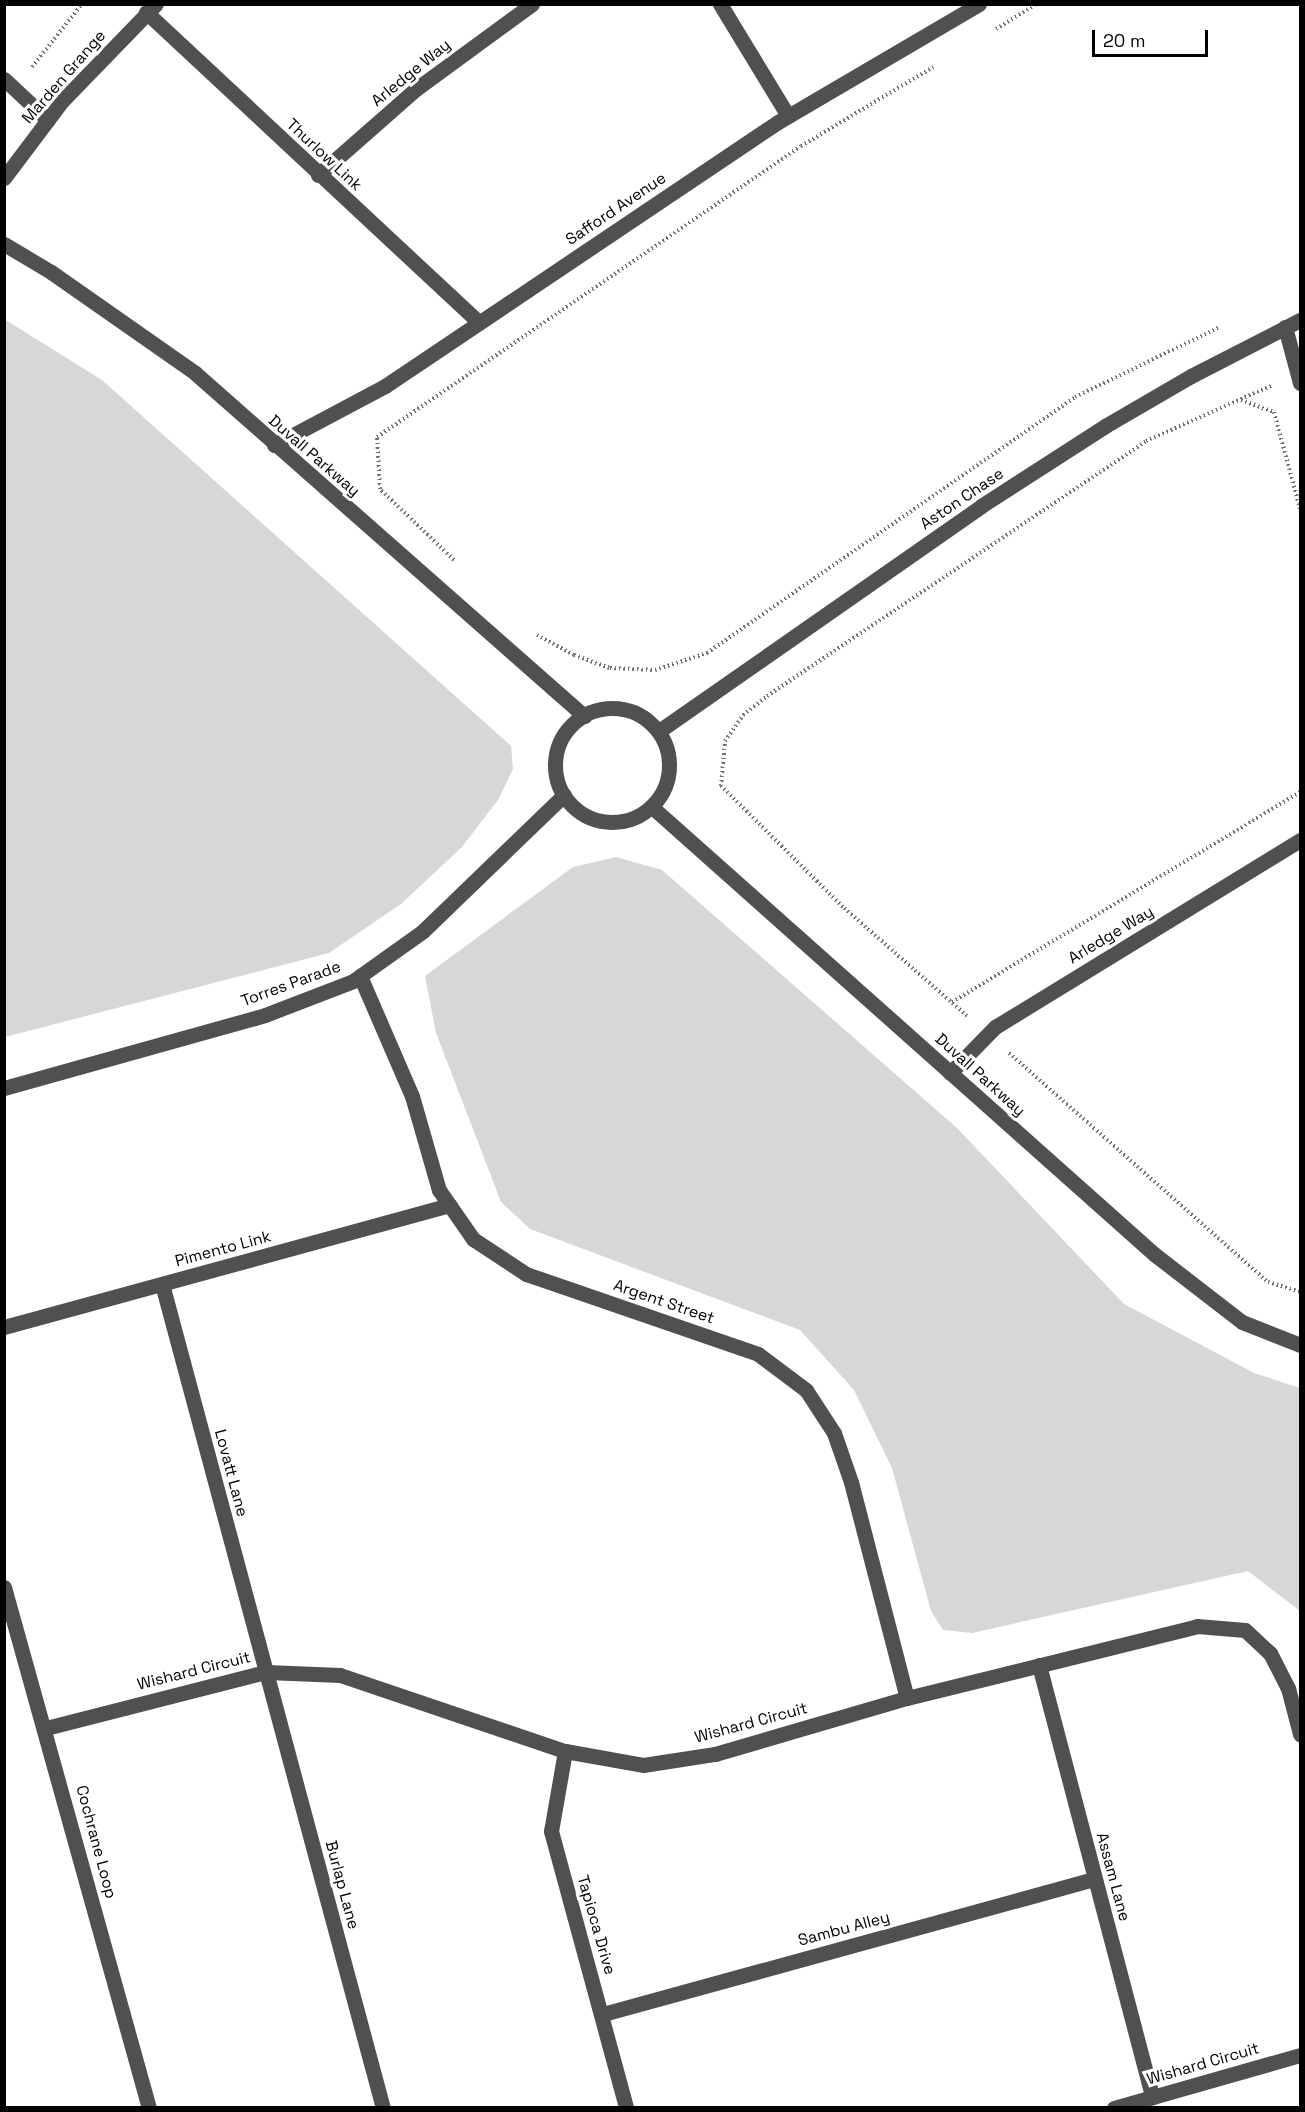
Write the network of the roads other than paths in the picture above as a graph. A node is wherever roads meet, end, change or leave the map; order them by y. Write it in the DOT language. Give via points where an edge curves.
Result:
graph roads {
  1 [pos="532,4"];
  2 [pos="720,4"];
  3 [pos="976,5"];
  4 [pos="151,8"];
  5 [pos="10,84"];
  6 [pos="788,116"];
  7 [pos="48,120"];
  8 [pos="318,175"];
  9 [pos="4,178"];
  10 [pos="4,244"];
  11 [pos="1300,321"];
  12 [pos="479,322"];
  13 [pos="1285,327"];
  14 [pos="1299,378"];
  15 [pos="274,445"];
  16 [pos="584,716"];
  17 [pos="659,731"];
  18 [pos="564,795"];
  19 [pos="652,807"];
  20 [pos="1300,840"];
  21 [pos="360,976"];
  22 [pos="950,1072"];
  23 [pos="4,1088"];
  24 [pos="450,1205"];
  25 [pos="162,1284"];
  26 [pos="4,1327"];
  27 [pos="1300,1345"];
  28 [pos="4,1587"];
  29 [pos="1039,1665"];
  30 [pos="266,1672"];
  31 [pos="907,1698"];
  32 [pos="46,1728"];
  33 [pos="1300,1734"];
  34 [pos="564,1751"];
  35 [pos="1094,1879"];
  36 [pos="603,2014"];
  37 [pos="1300,2055"];
  38 [pos="1152,2097"];
  39 [pos="148,2108"];
  40 [pos="382,2108"];
  41 [pos="626,2108"];
  42 [pos="1114,2108"];
  1 -- 8 [label="street, Arledge Way" via="416,89"];
  2 -- 6 [label="street"];
  3 -- 6 [label="street, Safford Avenue"];
  4 -- 7 [label="street, Marden Grange"];
  4 -- 8 [label="street, Thurlow Link"];
  5 -- 7 [label="street"];
  6 -- 12 [label="street, Safford Avenue"];
  7 -- 9 [label="street, Marden Grange"];
  8 -- 12 [label="street, Thurlow Link"];
  10 -- 15 [label="street, Duvall Parkway" via="51,272 195,373"];
  11 -- 13 [label="street, Aston Chase"];
  12 -- 15 [label="street, Safford Avenue" via="385,386"];
  13 -- 14 [label="street"];
  13 -- 17 [label="street, Aston Chase" via="1105,426 990,500"];
  15 -- 16 [label="street, Duvall Parkway"];
  16 -- 17 [label="street" via="617,708 641,716"];
  16 -- 18 [label="street" via="570,725 555,760 557,781"];
  17 -- 19 [label="street" via="668,751 670,770 662,794"];
  18 -- 19 [label="street" via="583,815 607,822 627,820"];
  18 -- 21 [label="street, Torres Parade" via="423,931"];
  19 -- 22 [label="street, Duvall Parkway"];
  20 -- 22 [label="street, Arledge Way" via="988,1035"];
  21 -- 23 [label="street, Torres Parade" via="265,1015"];
  21 -- 24 [label="street, Argent Street" via="412,1096 439,1190"];
  22 -- 27 [label="street, Duvall Parkway" via="1154,1254 1242,1322"];
  24 -- 25 [label="street, Pimento Link"];
  24 -- 31 [label="street, Argent Street" via="473,1239 526,1274 759,1354 806,1390 834,1433 851,1482"];
  25 -- 26 [label="street, Pimento Link"];
  25 -- 30 [label="street, Lovatt Lane"];
  28 -- 32 [label="street, Cochrane Loop"];
  29 -- 31 [label="street, Wishard Circuit"];
  29 -- 33 [label="street, Wishard Circuit" via="1197,1626 1245,1630 1270,1653 1288,1688"];
  29 -- 35 [label="street, Assam Lane"];
  30 -- 32 [label="street, Wishard Circuit"];
  30 -- 34 [label="street, Wishard Circuit" via="340,1675"];
  30 -- 40 [label="street, Burlap Lane"];
  31 -- 34 [label="street, Wishard Circuit" via="715,1754 643,1765"];
  32 -- 39 [label="street, Cochrane Loop"];
  34 -- 36 [label="street, Tapioca Drive" via="551,1831"];
  35 -- 36 [label="street, Sambu Alley"];
  35 -- 38 [label="street, Assam Lane"];
  36 -- 41 [label="street, Tapioca Drive"];
  37 -- 38 [label="street, Wishard Circuit"];
  38 -- 42 [label="street, Wishard Circuit"];
}
